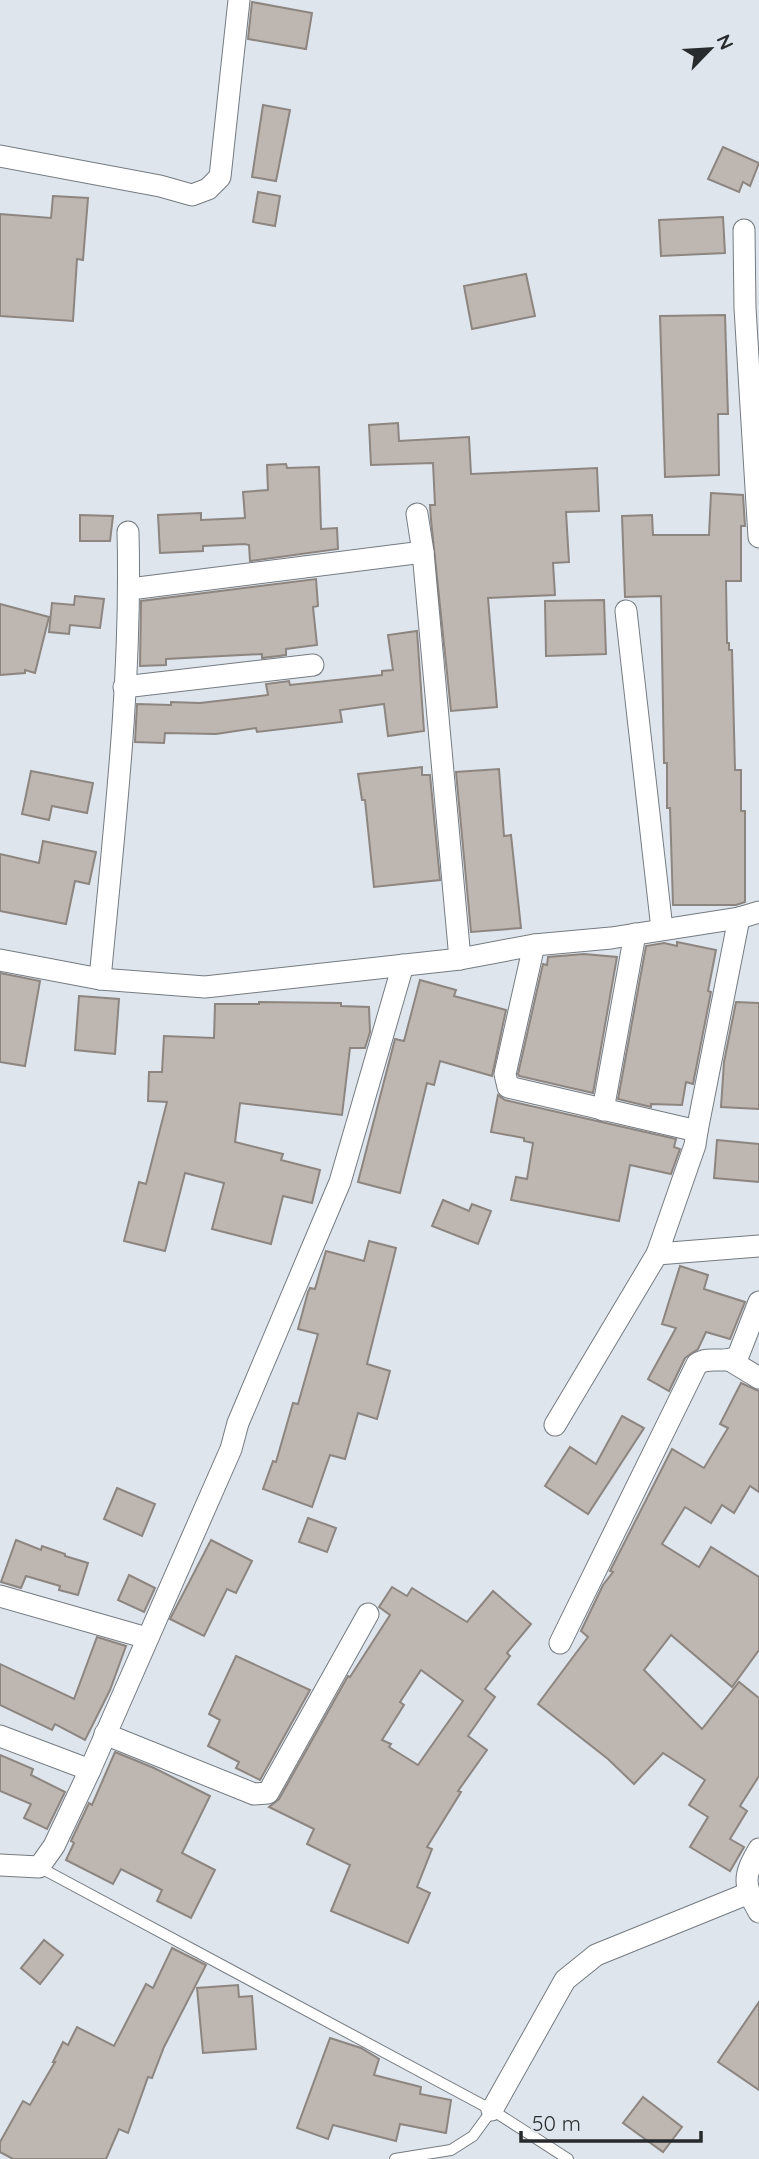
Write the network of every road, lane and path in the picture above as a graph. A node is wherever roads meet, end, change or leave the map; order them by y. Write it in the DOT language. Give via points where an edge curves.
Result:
graph roads {
  1 [pos="239,0"];
  2 [pos="0,156"];
  3 [pos="744,230"];
  4 [pos="753,362"];
  5 [pos="418,514"];
  6 [pos="128,532"];
  7 [pos="759,537"];
  8 [pos="424,552"];
  9 [pos="130,589"];
  10 [pos="626,611"];
  11 [pos="313,664"];
  12 [pos="124,687"];
  13 [pos="749,915"];
  14 [pos="662,929"];
  15 [pos="635,934"];
  16 [pos="534,945"];
  17 [pos="460,958"];
  18 [pos="0,960"];
  19 [pos="403,965"];
  20 [pos="100,979"];
  21 [pos="603,1110"];
  22 [pos="697,1131"];
  23 [pos="759,1246"];
  24 [pos="657,1254"];
  25 [pos="759,1302"];
  26 [pos="731,1361"];
  27 [pos="759,1378"];
  28 [pos="555,1424"];
  29 [pos="0,1596"];
  30 [pos="368,1614"];
  31 [pos="147,1638"];
  32 [pos="560,1643"];
  33 [pos="105,1734"];
  34 [pos="0,1736"];
  35 [pos="90,1770"];
  36 [pos="759,1849"];
  37 [pos="0,1865"];
  38 [pos="39,1867"];
  39 [pos="749,1893"];
  40 [pos="759,1912"];
  41 [pos="492,2110"];
  42 [pos="395,2159"];
  43 [pos="568,2159"];
  1 -- 2 [label="street" via="220,177 208,188 192,195"];
  3 -- 4 [label="street" via="745,308"];
  4 -- 7 [label="street"];
  5 -- 8 [label="street"];
  6 -- 9 [label="street"];
  8 -- 9 [label="street"];
  8 -- 17 [label="street"];
  9 -- 12 [label="street"];
  10 -- 14 [label="street"];
  11 -- 12 [label="street"];
  12 -- 20 [label="street"];
  13 -- 14 [label="street"];
  13 -- 22 [label="street"];
  14 -- 15 [label="street"];
  15 -- 16 [label="street"];
  15 -- 21 [label="street"];
  16 -- 17 [label="street"];
  16 -- 21 [label="street" via="505,1080 508,1087"];
  17 -- 19 [label="street"];
  18 -- 20 [label="street"];
  19 -- 20 [label="street" via="205,987"];
  19 -- 31 [label="street" via="340,1182 231,1449"];
  21 -- 22 [label="street"];
  22 -- 24 [label="street"];
  23 -- 24 [label="street"];
  24 -- 28 [label="street"];
  25 -- 26 [label="street" via="738,1356"];
  26 -- 27 [label="street"];
  26 -- 32 [label="street" via="705,1359 697,1364"];
  29 -- 31 [label="street"];
  30 -- 33 [label="street" via="268,1793 254,1794"];
  31 -- 33 [label="street"];
  33 -- 35 [label="street"];
  34 -- 35 [label="street"];
  35 -- 38 [label="street" via="54,1846"];
  36 -- 39 [label="street" via="747,1870"];
  37 -- 38 [label="street"];
  38 -- 41 [label="lane"];
  39 -- 40 [label="street"];
  39 -- 41 [label="street" via="596,1955 565,1980"];
  41 -- 42 [label="lane" via="473,2136 451,2150"];
  41 -- 43 [label="lane"];
}
